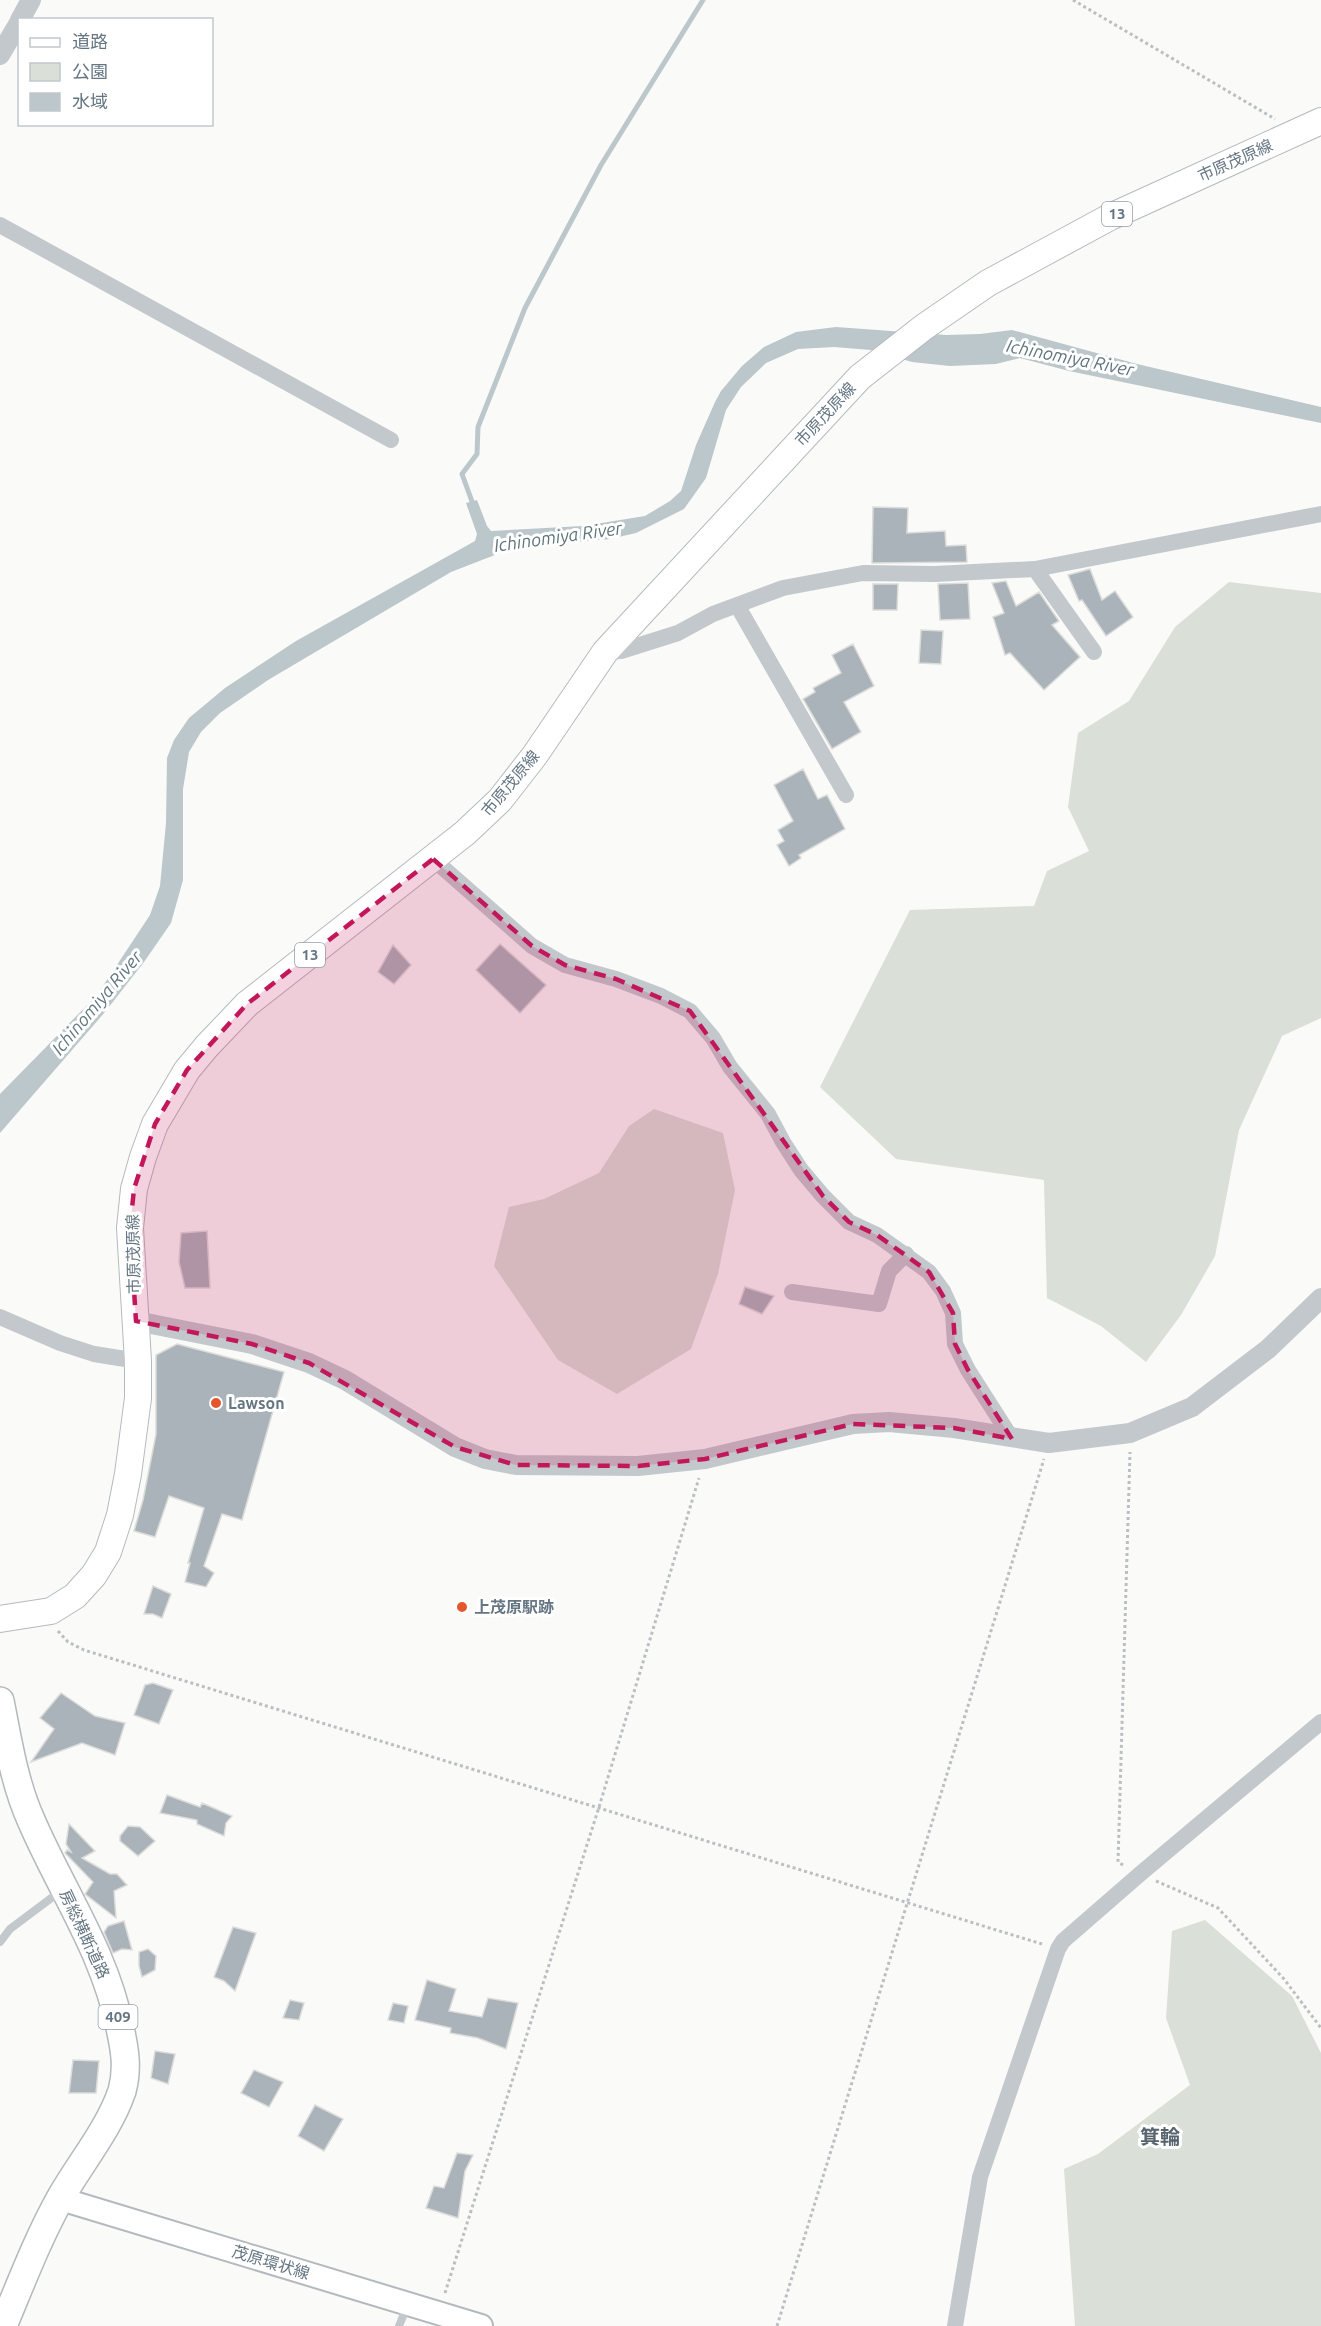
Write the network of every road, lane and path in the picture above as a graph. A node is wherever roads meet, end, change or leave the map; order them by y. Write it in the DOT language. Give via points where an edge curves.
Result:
graph roads {
  1 [pos="32,0"];
  2 [pos="1073,0"];
  3 [pos="21,18"];
  4 [pos="18,24"];
  5 [pos="0,55"];
  6 [pos="1321,121"];
  7 [pos="1297,132"];
  8 [pos="0,225"];
  9 [pos="392,440"];
  10 [pos="1321,514"];
  11 [pos="1035,569"];
  12 [pos="737,605"];
  13 [pos="604,652"];
  14 [pos="1094,652"];
  15 [pos="846,795"];
  16 [pos="433,859"];
  17 [pos="906,1254"];
  18 [pos="792,1292"];
  19 [pos="1321,1298"];
  20 [pos="0,1317"];
  21 [pos="136,1322"];
  22 [pos="138,1361"];
  23 [pos="1130,1433"];
  24 [pos="1011,1439"];
  25 [pos="1048,1443"];
  26 [pos="705,1459"];
  27 [pos="51,1611"];
  28 [pos="0,1619"];
  29 [pos="0,1701"];
  30 [pos="1321,1722"];
  31 [pos="5,1753"];
  32 [pos="599,1807"];
  33 [pos="1140,1874"];
  34 [pos="64,1888"];
  35 [pos="908,1902"];
  36 [pos="0,1942"];
  37 [pos="1058,1949"];
  38 [pos="1321,2028"];
  39 [pos="60,2199"];
  40 [pos="408,2304"];
  41 [pos="437,2319"];
  42 [pos="3,2326"];
  43 [pos="399,2326"];
  44 [pos="481,2326"];
  45 [pos="777,2326"];
  46 [pos="955,2326"];
  1 -- 3 [label="street"];
  2 -- 7 [label="path"];
  4 -- 5 [label="street"];
  6 -- 7 [label="main road, 市原茂原線 / 13"];
  7 -- 13 [label="main road, 市原茂原線 / 13" via="1110,217 988,283 924,327 860,377"];
  8 -- 9 [label="street"];
  10 -- 11 [label="street"];
  11 -- 12 [label="street" via="863,573 783,588"];
  11 -- 14 [label="street"];
  12 -- 13 [label="street" via="678,633 621,651"];
  12 -- 15 [label="street"];
  13 -- 16 [label="main road, 市原茂原線 / 13" via="500,800"];
  16 -- 17 [label="street" via="532,946 565,965 652,992 690,1011 768,1114 801,1170 823,1196 849,1222"];
  16 -- 21 [label="main road, 市原茂原線 / 13" via="247,1004 187,1070 155,1124 134,1189 130,1228"];
  17 -- 18 [label="street" via="890,1271 879,1304"];
  17 -- 24 [label="street" via="929,1272 943,1291 952,1313 956,1344"];
  19 -- 23 [label="street" via="1268,1349 1192,1407"];
  20 -- 22 [label="street" via="94,1354"];
  21 -- 22 [label="main road, 市原茂原線 / 13"];
  21 -- 26 [label="street" via="252,1344 309,1363 485,1459 516,1465 638,1466"];
  22 -- 27 [label="main road, 市原茂原線 / 13" via="138,1398 128,1474 108,1552 75,1596"];
  23 -- 25 [label="street"];
  23 -- 33 [label="path" via="1118,1862"];
  24 -- 25 [label="street"];
  24 -- 26 [label="street" via="943,1427 889,1422 853,1424"];
  25 -- 35 [label="path"];
  26 -- 32 [label="path"];
  27 -- 28 [label="main road, 市原茂原線 / 13"];
  27 -- 32 [label="path" via="57,1630 68,1642 84,1650"];
  29 -- 31 [label="highway, 房総横断道路 / 409"];
  30 -- 33 [label="street"];
  31 -- 34 [label="highway, 房総横断道路 / 409" via="30,1818"];
  32 -- 35 [label="path"];
  32 -- 41 [label="path"];
  33 -- 37 [label="street"];
  33 -- 38 [label="path" via="1218,1908 1284,1979"];
  34 -- 36 [label="lane" via="10,1929"];
  34 -- 39 [label="highway, 房総横断道路 / 409" via="102,1964 116,2004 126,2069 113,2113"];
  35 -- 37 [label="path"];
  35 -- 45 [label="path"];
  37 -- 46 [label="street" via="980,2176"];
  39 -- 40 [label="main road, 茂原環状線"];
  39 -- 42 [label="highway, 房総横断道路 / 409"];
  40 -- 41 [label="main road, 茂原環状線"];
  40 -- 43 [label="lane"];
  41 -- 44 [label="main road, 茂原環状線"];
}
